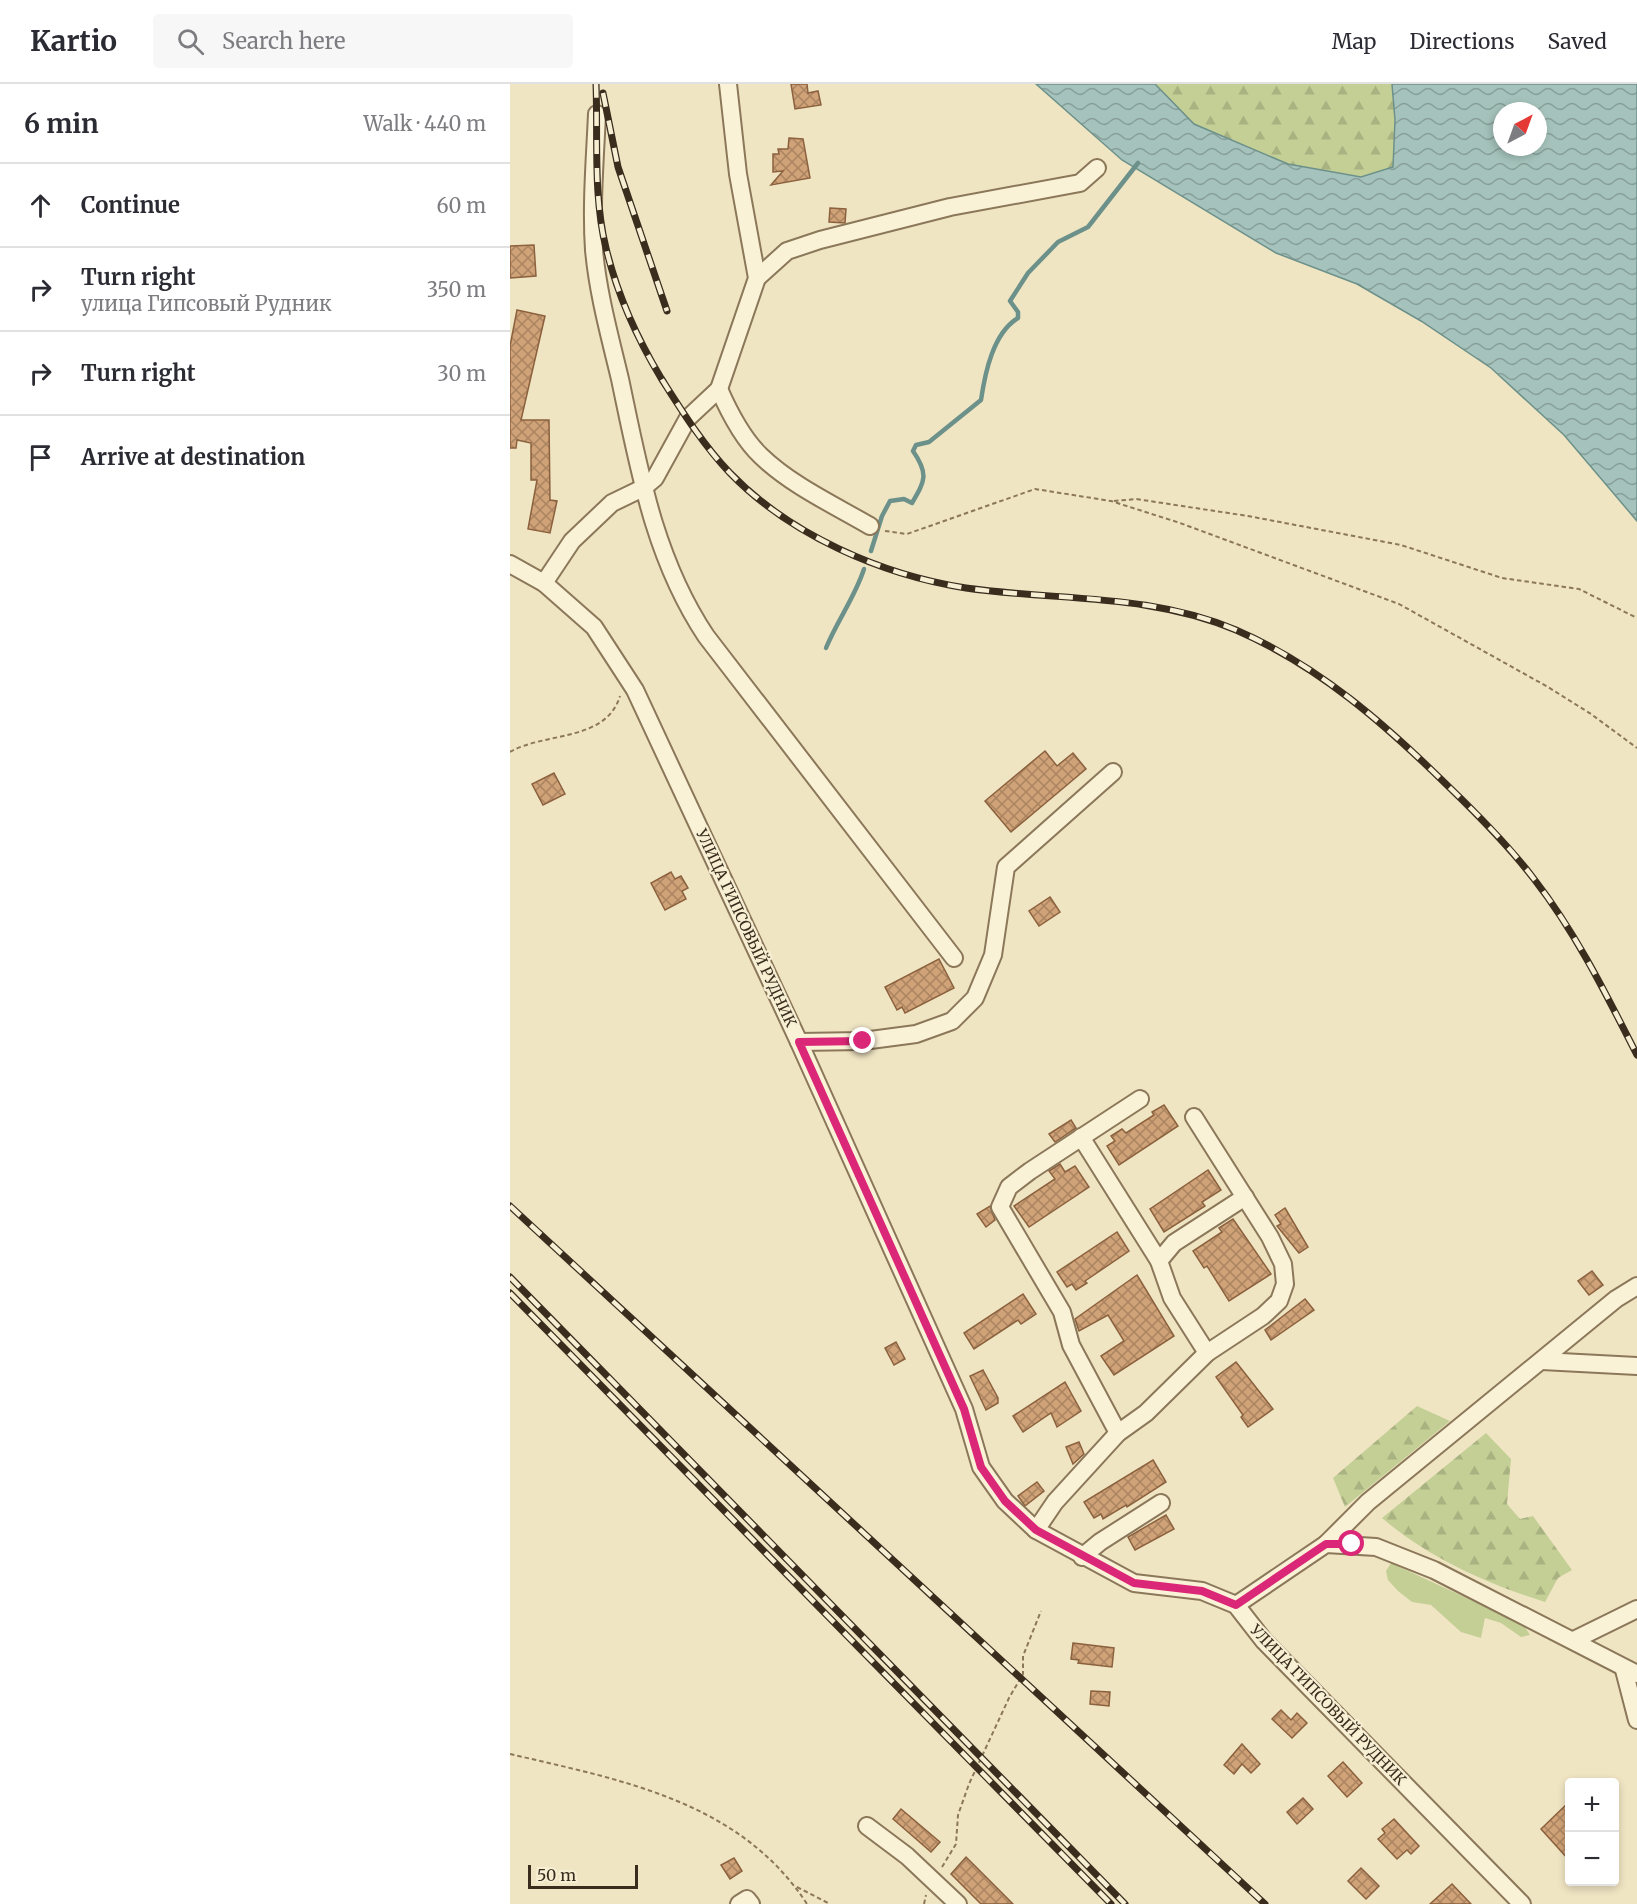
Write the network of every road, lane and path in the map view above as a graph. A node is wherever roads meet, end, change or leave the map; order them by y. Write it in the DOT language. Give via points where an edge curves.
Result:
graph roads {
  1 [pos="728,84"];
  2 [pos="597,114"];
  3 [pos="1097,168"];
  4 [pos="757,278"];
  5 [pos="719,389"];
  6 [pos="644,488"];
  7 [pos="1111,501"];
  8 [pos="870,526"];
  9 [pos="510,564"];
  10 [pos="544,583"];
  11 [pos="1637,618"];
  12 [pos="626,676"];
  13 [pos="1637,748"];
  14 [pos="510,752"];
  15 [pos="1113,772"];
  16 [pos="954,958"];
  17 [pos="799,1042"];
  18 [pos="1140,1099"];
  19 [pos="1194,1117"];
  20 [pos="1081,1137"];
  21 [pos="1245,1197"];
  22 [pos="1159,1261"];
  23 [pos="1637,1286"];
  24 [pos="1207,1353"];
  25 [pos="1542,1361"];
  26 [pos="1637,1366"];
  27 [pos="1118,1433"];
  28 [pos="1161,1503"];
  29 [pos="1036,1530"];
  30 [pos="1326,1544"];
  31 [pos="1082,1557"];
  32 [pos="1236,1605"];
  33 [pos="1637,1609"];
  34 [pos="1041,1611"];
  35 [pos="1574,1640"];
  36 [pos="1630,1672"];
  37 [pos="1637,1720"];
  38 [pos="510,1754"];
  39 [pos="867,1826"];
  40 [pos="932,1880"];
  41 [pos="795,1885"];
  42 [pos="739,1904"];
  43 [pos="751,1904"];
  44 [pos="807,1904"];
  45 [pos="830,1904"];
  46 [pos="924,1904"];
  47 [pos="958,1904"];
  48 [pos="1522,1904"];
  1 -- 4 [label="street" via="738,174"];
  2 -- 6 [label="street" via="594,252"];
  3 -- 4 [label="street" via="1080,183 950,207 820,240 788,251"];
  4 -- 5 [label="street"];
  5 -- 6 [label="street" via="687,418 663,467"];
  5 -- 8 [label="street" via="734,420 760,455 794,481"];
  6 -- 10 [label="street" via="612,503 596,518 572,541"];
  6 -- 16 [label="street" via="660,545 692,614"];
  7 -- 8 [label="path" via="1035,489 907,534"];
  7 -- 11 [label="path" via="1136,499 1401,545 1502,578 1579,589"];
  7 -- 13 [label="path" via="1399,604 1548,687"];
  9 -- 10 [label="street, УЛИЦА ГИПСОВЫЙ РУДНИК"];
  10 -- 12 [label="street, УЛИЦА ГИПСОВЫЙ РУДНИК" via="594,627"];
  12 -- 14 [label="path" via="618,700 603,722 567,736 525,743"];
  12 -- 17 [label="street, УЛИЦА ГИПСОВЫЙ РУДНИК"];
  15 -- 17 [label="street" via="1006,867 993,955 975,998 952,1021 916,1034 863,1041"];
  17 -- 29 [label="street, УЛИЦА ГИПСОВЫЙ РУДНИК" via="964,1409 981,1467 1005,1501"];
  18 -- 20 [label="street"];
  19 -- 21 [label="street"];
  20 -- 22 [label="street"];
  20 -- 27 [label="street" via="1009,1187 1000,1207 1062,1312 1071,1345"];
  21 -- 22 [label="street" via="1174,1243"];
  21 -- 24 [label="street" via="1283,1264 1285,1284 1279,1301 1263,1316"];
  22 -- 24 [label="street" via="1172,1298"];
  23 -- 25 [label="street"];
  24 -- 27 [label="street" via="1146,1413"];
  25 -- 26 [label="street"];
  25 -- 30 [label="street" via="1368,1502"];
  27 -- 29 [label="street" via="1055,1502"];
  28 -- 31 [label="street"];
  29 -- 31 [label="street, УЛИЦА ГИПСОВЫЙ РУДНИК"];
  30 -- 32 [label="street"];
  30 -- 35 [label="street" via="1376,1547 1434,1570"];
  31 -- 32 [label="street, УЛИЦА ГИПСОВЫЙ РУДНИК" via="1134,1583 1202,1591"];
  32 -- 48 [label="street, УЛИЦА ГИПСОВЫЙ РУДНИК" via="1264,1641"];
  33 -- 35 [label="street"];
  34 -- 40 [label="path" via="1023,1656 1023,1674 969,1784 958,1815 953,1852"];
  35 -- 36 [label="street"];
  36 -- 37 [label="street"];
  38 -- 41 [label="path" via="625,1782 714,1818 744,1835"];
  39 -- 40 [label="street"];
  40 -- 46 [label="path"];
  40 -- 47 [label="street"];
  41 -- 44 [label="path"];
  41 -- 45 [label="path"];
  42 -- 43 [label="street" via="747,1899"];
}
